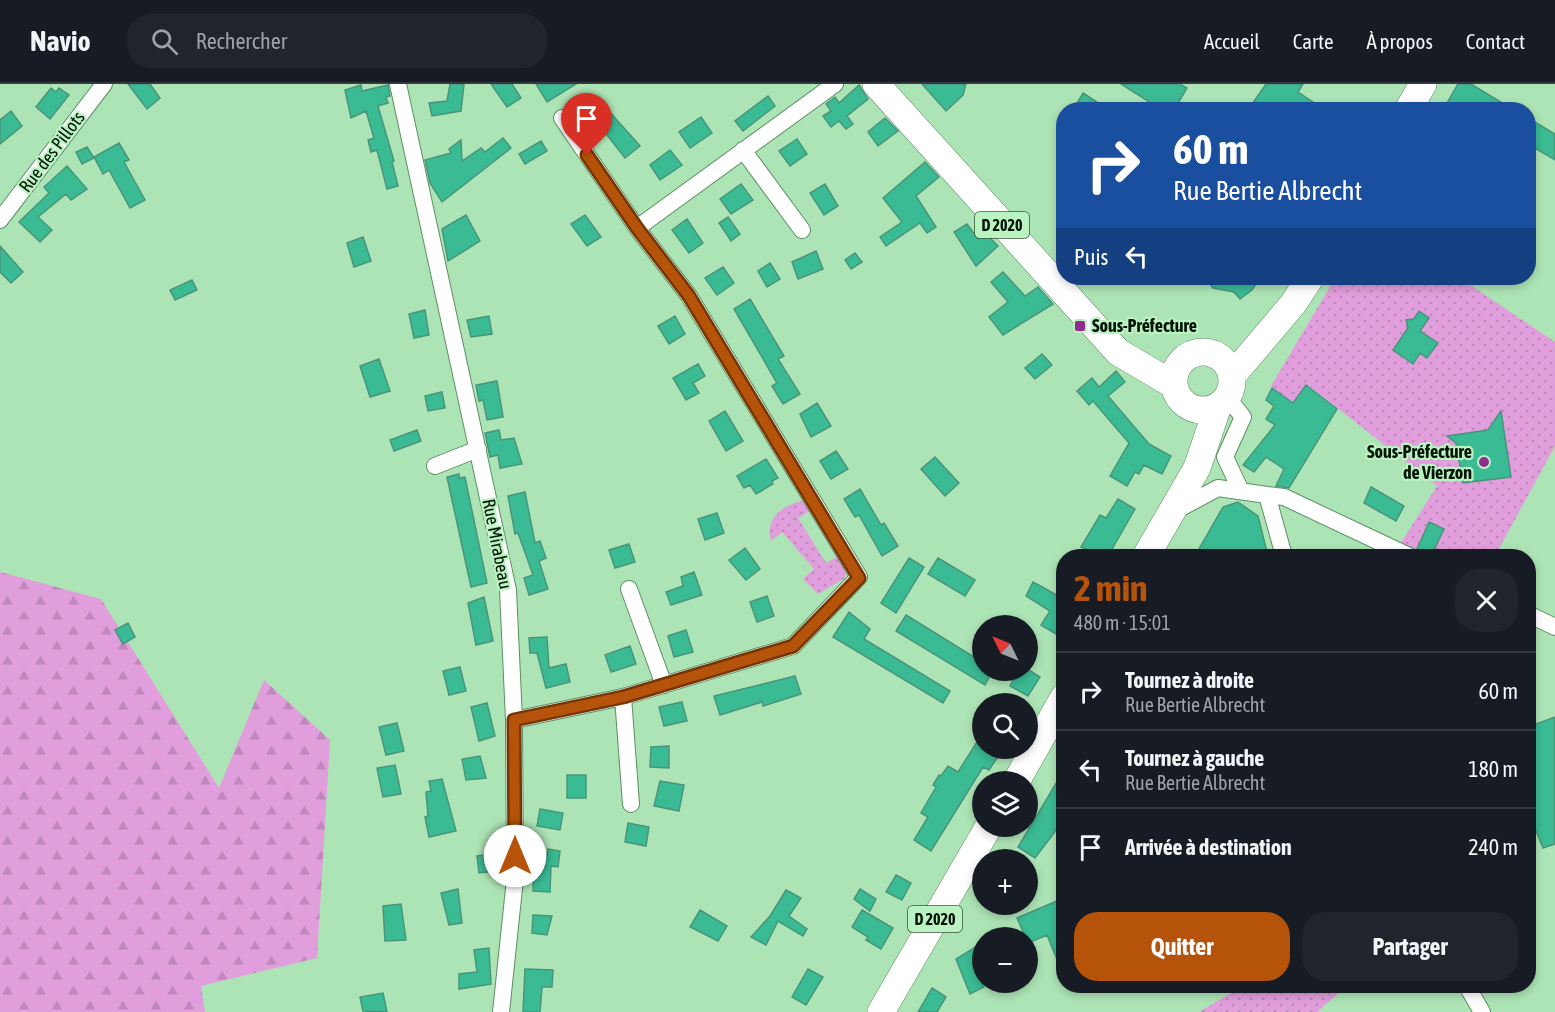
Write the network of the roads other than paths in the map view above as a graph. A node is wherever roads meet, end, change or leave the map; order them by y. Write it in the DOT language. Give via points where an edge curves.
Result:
graph roads {
  1 [pos="104,84"];
  2 [pos="398,84"];
  3 [pos="835,84"];
  4 [pos="876,84"];
  5 [pos="1423,84"];
  6 [pos="1413,102"];
  7 [pos="562,118"];
  8 [pos="743,150"];
  9 [pos="0,220"];
  10 [pos="637,228"];
  11 [pos="801,230"];
  12 [pos="1305,285"];
  13 [pos="1281,317"];
  14 [pos="1214,354"];
  15 [pos="1182,384"];
  16 [pos="1226,393"];
  17 [pos="478,449"];
  18 [pos="1198,465"];
  19 [pos="435,466"];
  20 [pos="1218,488"];
  21 [pos="1241,491"];
  22 [pos="1267,495"];
  23 [pos="1173,513"];
  24 [pos="1150,549"];
  25 [pos="1282,549"];
  26 [pos="1394,549"];
  27 [pos="629,589"];
  28 [pos="1536,618"];
  29 [pos="1555,627"];
  30 [pos="664,685"];
  31 [pos="623,697"];
  32 [pos="1056,711"];
  33 [pos="514,720"];
  34 [pos="1022,771"];
  35 [pos="631,804"];
  36 [pos="983,837"];
  37 [pos="1471,993"];
  38 [pos="501,1012"];
  39 [pos="881,1012"];
  40 [pos="1482,1012"];
  1 -- 9 [label="street, Rue des Pillots"];
  2 -- 17 [label="street, Rue Mirabeau"];
  3 -- 8 [label="street"];
  4 -- 15 [label="main road, D 2020" via="1118,352 1131,362"];
  5 -- 6 [label="main road"];
  7 -- 10 [label="street"];
  8 -- 10 [label="street"];
  8 -- 11 [label="street"];
  10 -- 30 [label="street" via="689,296 859,578 793,646"];
  12 -- 13 [label="main road"];
  13 -- 14 [label="main road"];
  13 -- 16 [label="main road"];
  14 -- 15 [label="main road" via="1196,353"];
  14 -- 16 [label="main road" via="1228,367"];
  15 -- 16 [label="main road" via="1203,410"];
  15 -- 18 [label="main road"];
  16 -- 18 [label="main road"];
  16 -- 21 [label="street" via="1243,417 1225,457"];
  17 -- 19 [label="street"];
  17 -- 33 [label="street, Rue Mirabeau" via="508,590"];
  18 -- 20 [label="street"];
  18 -- 23 [label="main road"];
  20 -- 21 [label="street"];
  20 -- 23 [label="street"];
  21 -- 22 [label="street"];
  22 -- 25 [label="street"];
  22 -- 26 [label="street" via="1284,497"];
  23 -- 24 [label="main road"];
  27 -- 30 [label="street"];
  28 -- 29 [label="street"];
  30 -- 31 [label="street"];
  31 -- 33 [label="street"];
  31 -- 35 [label="street"];
  32 -- 34 [label="main road"];
  33 -- 38 [label="street, Rue Mirabeau" via="515,879"];
  36 -- 39 [label="main road, D 2020"];
  37 -- 40 [label="street"];
}
